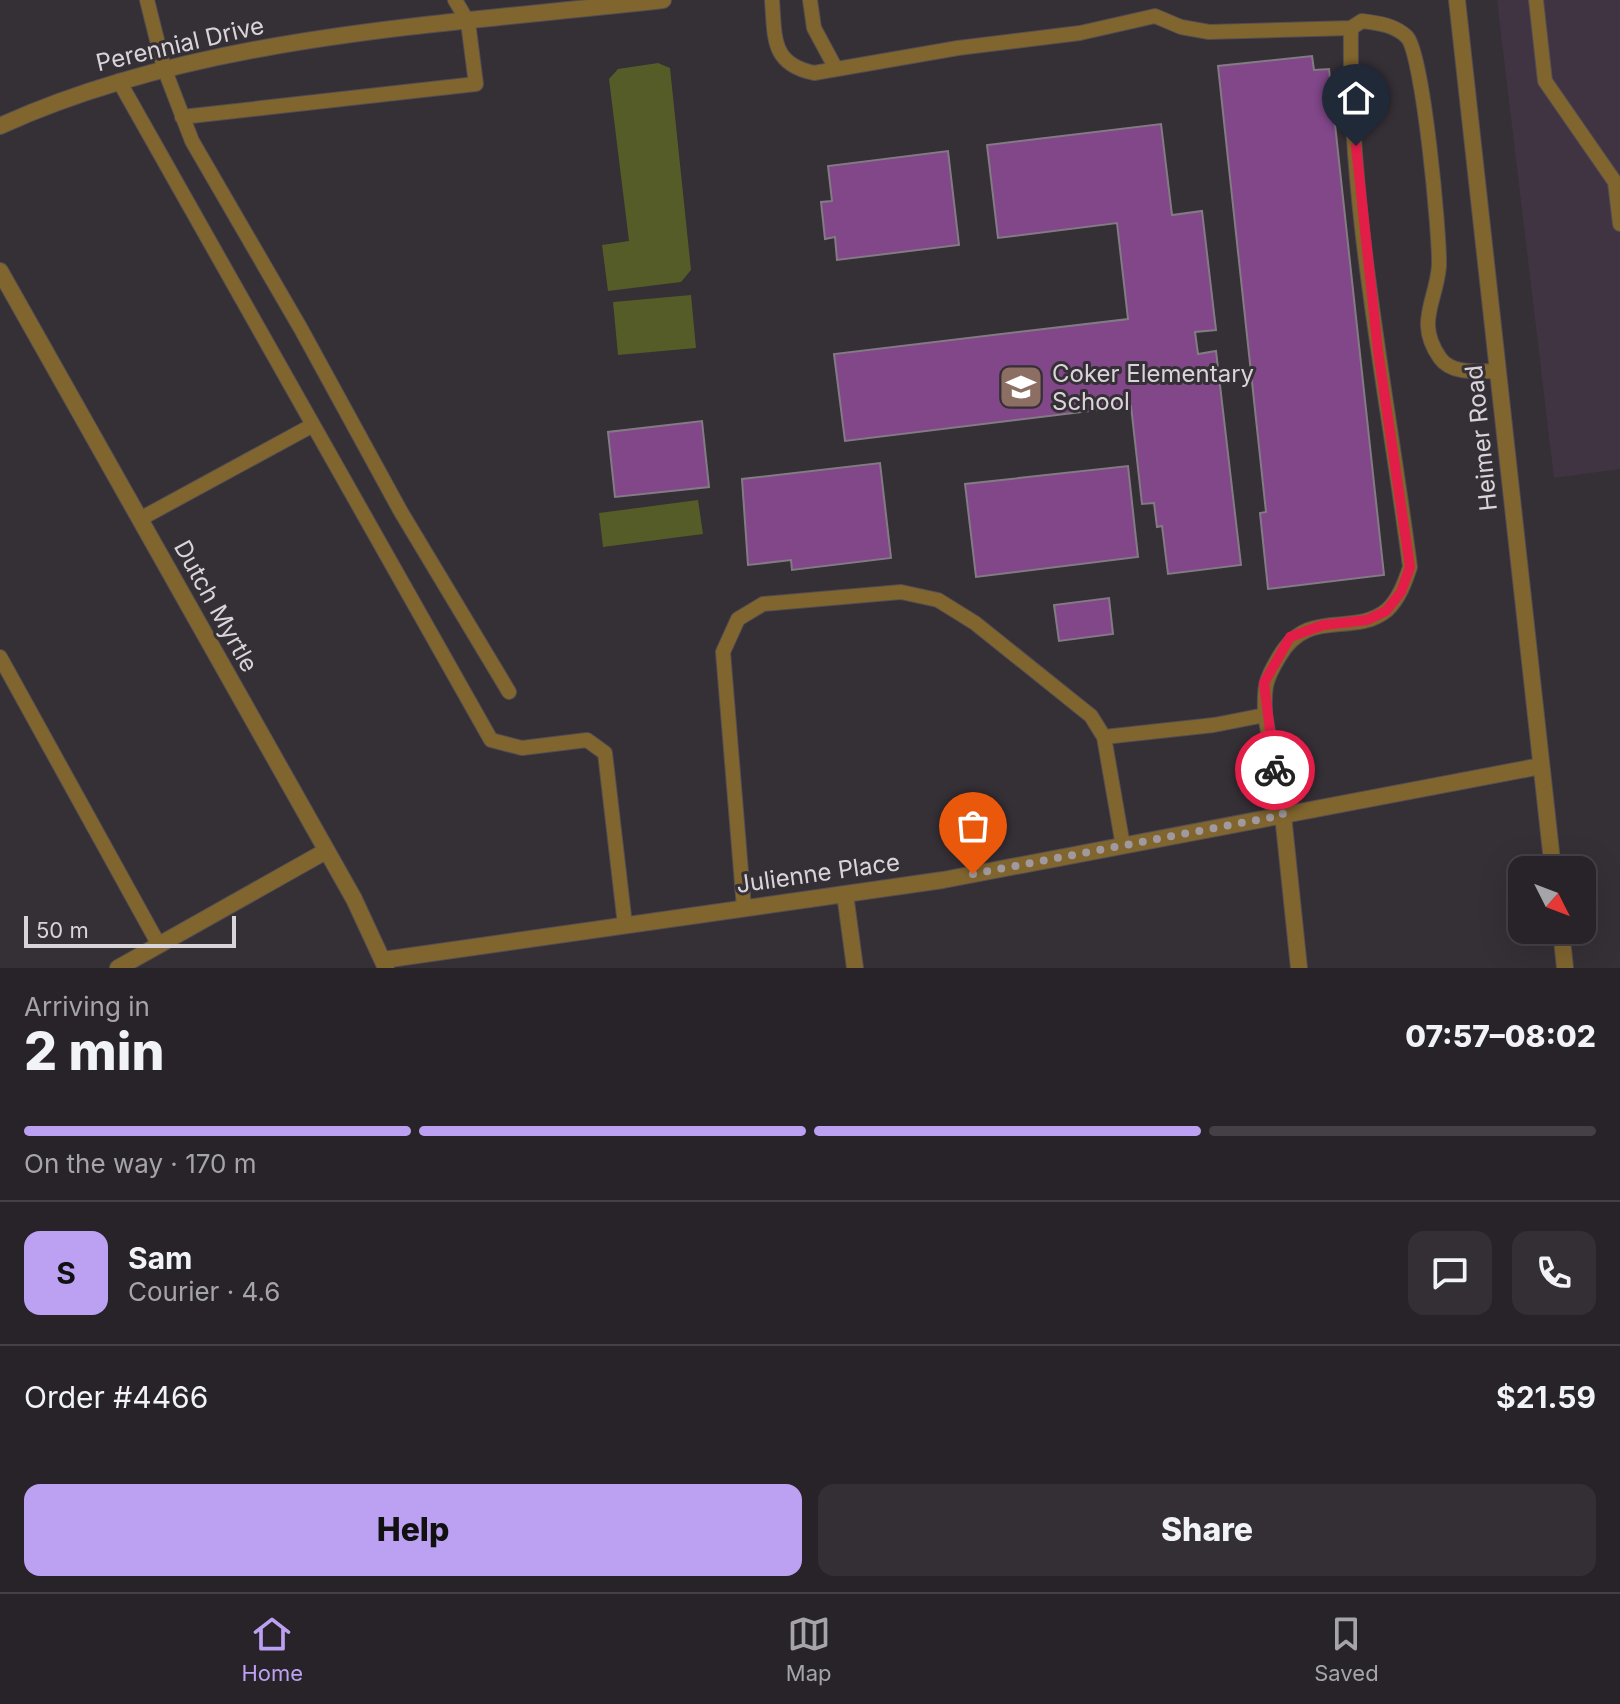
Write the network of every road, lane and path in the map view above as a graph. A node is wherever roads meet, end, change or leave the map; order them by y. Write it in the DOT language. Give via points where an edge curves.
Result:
graph roads {
  1 [pos="147,0"];
  2 [pos="455,0"];
  3 [pos="663,0"];
  4 [pos="772,0"];
  5 [pos="810,0"];
  6 [pos="1457,0"];
  7 [pos="1536,0"];
  8 [pos="468,22"];
  9 [pos="1351,28"];
  10 [pos="835,67"];
  11 [pos="164,68"];
  12 [pos="119,81"];
  13 [pos="182,117"];
  14 [pos="0,126"];
  15 [pos="1620,224"];
  16 [pos="0,271"];
  17 [pos="1497,371"];
  18 [pos="313,425"];
  19 [pos="140,519"];
  20 [pos="0,657"];
  21 [pos="509,692"];
  22 [pos="1265,715"];
  23 [pos="1104,737"];
  24 [pos="1541,766"];
  25 [pos="1283,815"];
  26 [pos="1123,846"];
  27 [pos="326,851"];
  28 [pos="1551,856"];
  29 [pos="845,894"];
  30 [pos="744,908"];
  31 [pos="625,925"];
  32 [pos="1562,944"];
  33 [pos="159,945"];
  34 [pos="384,964"];
  35 [pos="118,968"];
  36 [pos="855,968"];
  37 [pos="1299,968"];
  38 [pos="1565,968"];
  1 -- 11 [label="lane"];
  2 -- 8 [label="lane"];
  3 -- 8 [label="street, Perennial Drive"];
  4 -- 10 [label="lane" via="784,59 793,68 814,73"];
  5 -- 10 [label="lane" via="814,28"];
  6 -- 17 [label="street, Heimer Road"];
  7 -- 15 [label="lane" via="1545,81 1615,182"];
  8 -- 11 [label="street, Perennial Drive" via="277,46"];
  8 -- 13 [label="lane" via="476,84"];
  9 -- 10 [label="lane" via="1209,32 1155,16 1080,33"];
  9 -- 17 [label="lane" via="1362,21 1394,28 1409,39 1428,139 1439,265 1426,318 1429,336 1442,362 1464,372"];
  9 -- 22 [label="lane" via="1350,88 1378,351 1410,567 1401,592 1386,611 1290,637 1264,683"];
  11 -- 12 [label="street, Perennial Drive"];
  11 -- 13 [label="lane"];
  12 -- 14 [label="street, Perennial Drive"];
  12 -- 18 [label="lane"];
  13 -- 21 [label="lane" via="401,512"];
  16 -- 19 [label="street, Dutch Myrtle"];
  17 -- 24 [label="street, Heimer Road"];
  18 -- 19 [label="lane"];
  18 -- 31 [label="lane" via="491,740 522,748 587,740 605,753"];
  19 -- 27 [label="street, Dutch Myrtle"];
  20 -- 33 [label="lane"];
  22 -- 23 [label="lane"];
  22 -- 25 [label="lane"];
  23 -- 26 [label="lane"];
  23 -- 30 [label="lane" via="1091,716 975,623 938,600 901,592 763,604 738,619 723,652"];
  24 -- 25 [label="street, Julienne Place"];
  24 -- 28 [label="street, Heimer Road"];
  25 -- 26 [label="street, Julienne Place"];
  25 -- 37 [label="street"];
  26 -- 29 [label="street, Julienne Place"];
  27 -- 33 [label="street"];
  27 -- 34 [label="street, Dutch Myrtle"];
  29 -- 30 [label="street, Julienne Place"];
  29 -- 36 [label="street"];
  30 -- 31 [label="street, Julienne Place"];
  31 -- 34 [label="street, Julienne Place"];
  32 -- 38 [label="street"];
  33 -- 35 [label="street"];
}
